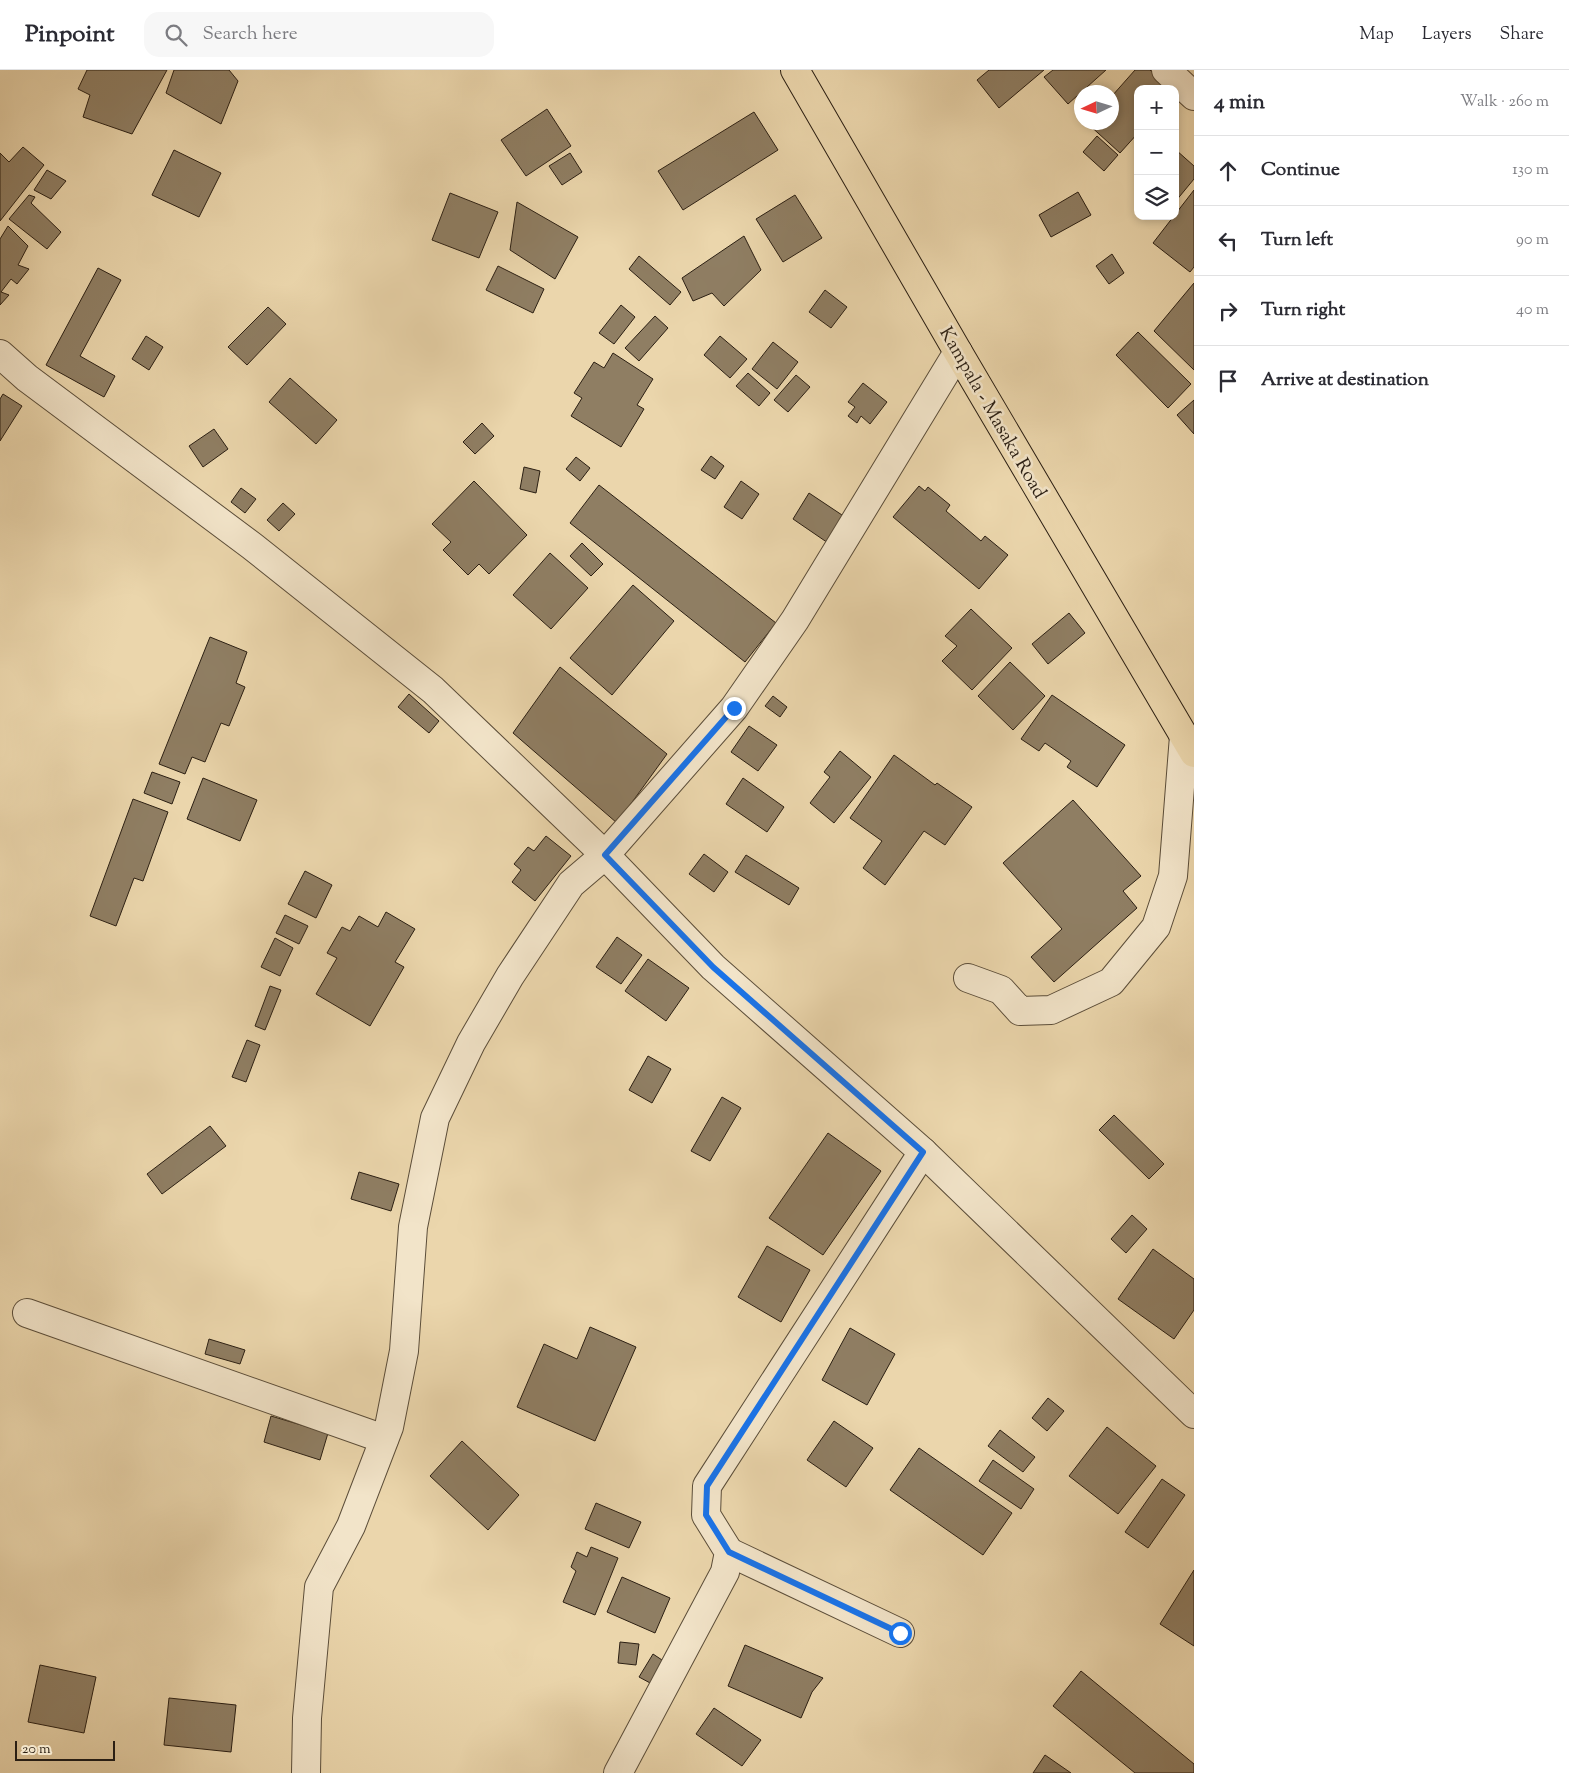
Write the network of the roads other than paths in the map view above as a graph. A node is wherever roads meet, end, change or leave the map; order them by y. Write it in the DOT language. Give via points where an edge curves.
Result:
graph roads {
  1 [pos="795,70"];
  2 [pos="1166,70"];
  3 [pos="1194,96"];
  4 [pos="958,352"];
  5 [pos="0,354"];
  6 [pos="1189,744"];
  7 [pos="605,855"];
  8 [pos="968,978"];
  9 [pos="923,1152"];
  10 [pos="27,1313"];
  11 [pos="1194,1414"];
  12 [pos="384,1440"];
  13 [pos="729,1552"];
  14 [pos="900,1633"];
  15 [pos="306,1773"];
  16 [pos="618,1773"];
  1 -- 4 [label="main road, Kampala - Masaka Road"];
  2 -- 3 [label="street"];
  4 -- 6 [label="main road, Kampala - Masaka Road"];
  4 -- 7 [label="street" via="795,620 734,708"];
  5 -- 7 [label="street" via="26,378 252,546 433,690"];
  6 -- 8 [label="street" via="1173,876 1156,927 1111,982 1051,1010 1020,1011 1001,990"];
  7 -- 9 [label="street" via="713,967"];
  7 -- 12 [label="street" via="571,884 510,976 471,1043 435,1118 414,1227 404,1351"];
  9 -- 11 [label="street"];
  9 -- 13 [label="street" via="707,1486 706,1515"];
  10 -- 12 [label="street"];
  12 -- 15 [label="street" via="352,1526 319,1587 307,1718"];
  13 -- 14 [label="street"];
  13 -- 16 [label="street" via="725,1572"];
}
